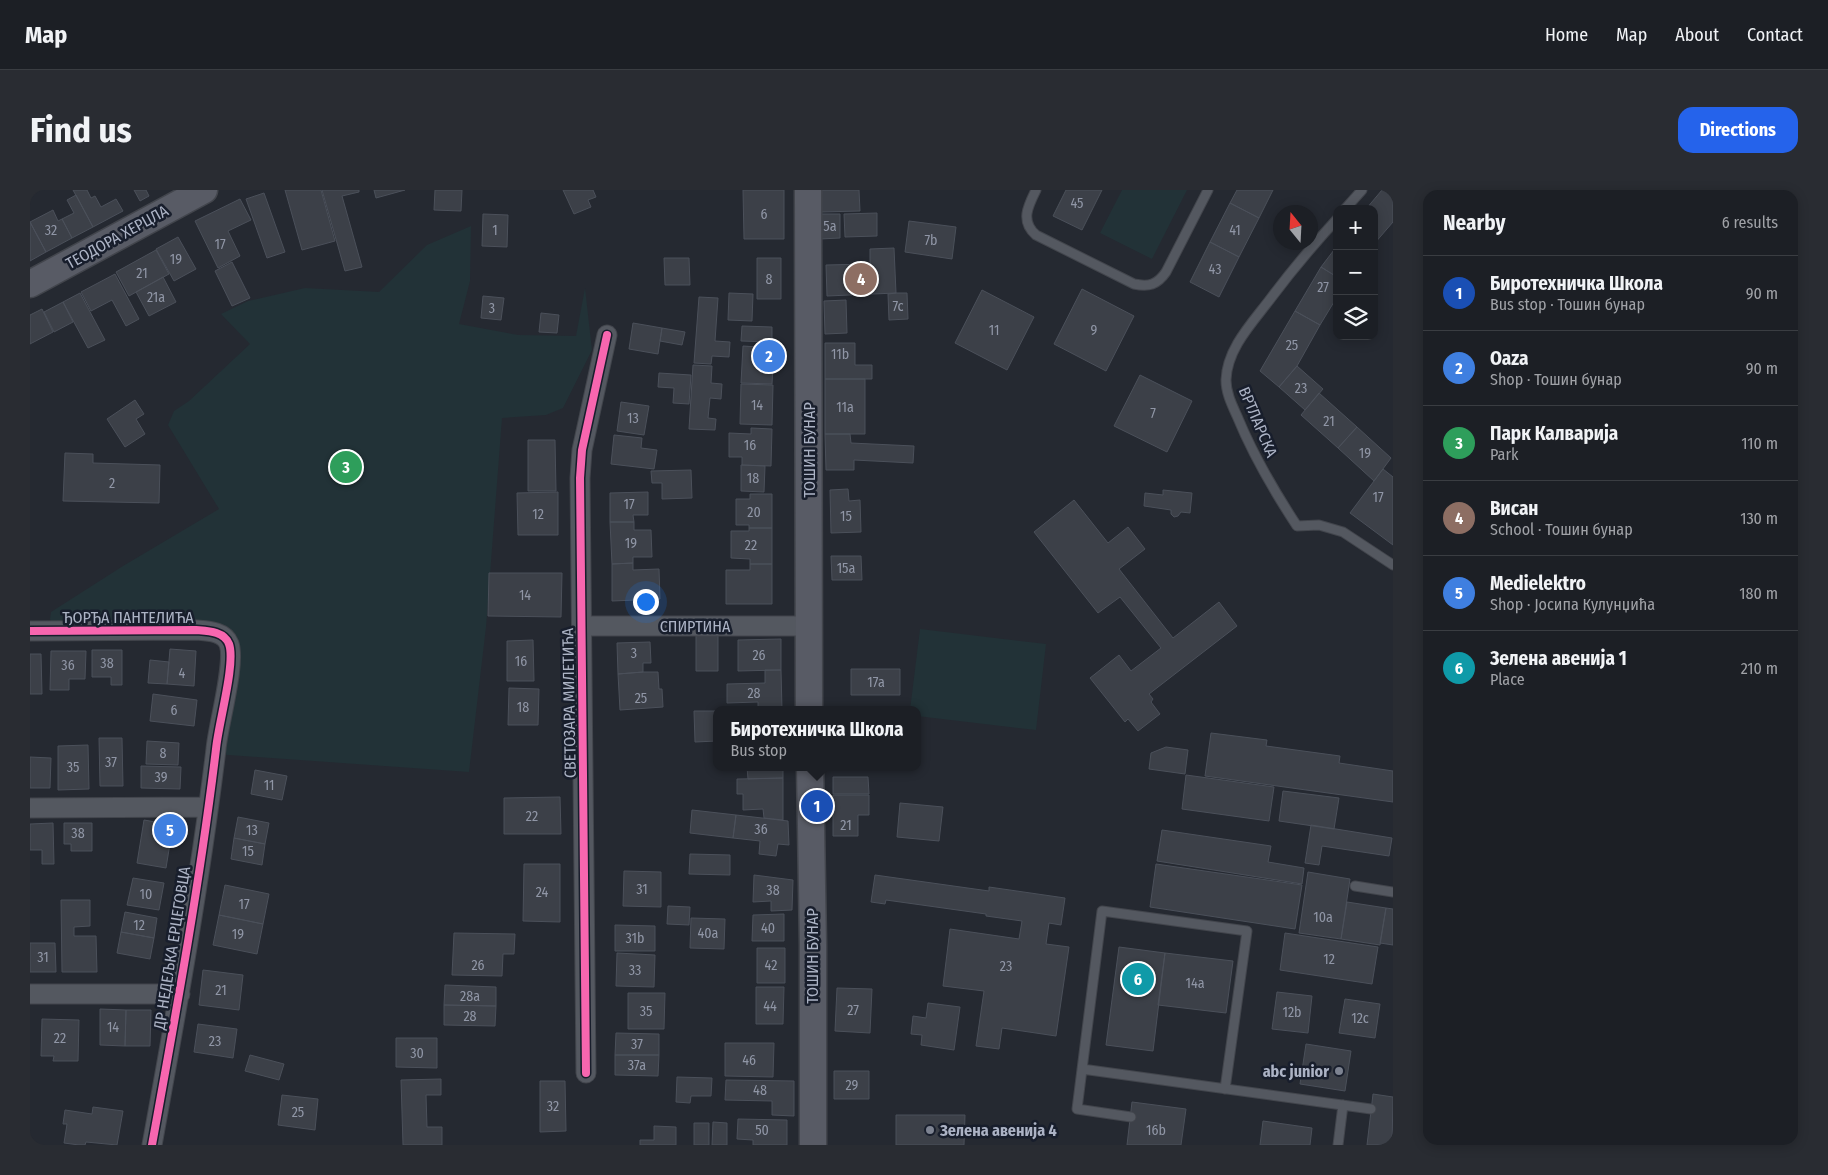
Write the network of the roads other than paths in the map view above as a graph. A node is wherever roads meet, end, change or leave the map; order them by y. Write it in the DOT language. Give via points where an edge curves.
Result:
graph roads {
  1 [pos="204,190"];
  2 [pos="808,190"];
  3 [pos="1036,190"];
  4 [pos="1208,190"];
  5 [pos="1362,190"];
  6 [pos="1349,205"];
  7 [pos="1333,223"];
  8 [pos="30,284"];
  9 [pos="607,335"];
  10 [pos="1393,564"];
  11 [pos="582,626"];
  12 [pos="809,626"];
  13 [pos="30,631"];
  14 [pos="225,638"];
  15 [pos="810,706"];
  16 [pos="810,771"];
  17 [pos="208,807"];
  18 [pos="30,808"];
  19 [pos="1356,886"];
  20 [pos="1393,892"];
  21 [pos="30,994"];
  22 [pos="180,994"];
  23 [pos="1082,1069"];
  24 [pos="586,1073"];
  25 [pos="1225,1089"];
  26 [pos="1343,1105"];
  27 [pos="1371,1108"];
  28 [pos="1131,1117"];
  29 [pos="152,1145"];
  30 [pos="813,1145"];
  31 [pos="1338,1145"];
  1 -- 8 [label="main road, ТЕОДОРА ХЕРЦЛА"];
  2 -- 12 [label="main road, ТОШИН БУНАР"];
  3 -- 4 [label="lane" via="1029,204 1027,223 1036,234 1134,284 1152,286 1166,272"];
  5 -- 6 [label="lane"];
  7 -- 10 [label="lane, ВРТЛАРСКА" via="1301,259 1242,336 1228,366 1228,396 1262,470 1297,526 1319,525 1343,532"];
  9 -- 11 [label="street, СВЕТОЗАРА МИЛЕТИЋА" via="582,450"];
  11 -- 12 [label="street, СПИРТИНА"];
  11 -- 24 [label="street, СВЕТОЗАРА МИЛЕТИЋА"];
  12 -- 15 [label="main road, ТОШИН БУНАР"];
  13 -- 14 [label="street, ЂОРЂА ПАНТЕЛИЋА" via="196,630 220,634"];
  14 -- 17 [label="street, ДР НЕДЕЉКА ЕРЦЕГОВЦА" via="229,644 229,672"];
  16 -- 30 [label="main road, ТОШИН БУНАР"];
  17 -- 18 [label="street"];
  17 -- 22 [label="street, ДР НЕДЕЉКА ЕРЦЕГОВЦА"];
  19 -- 20 [label="lane"];
  21 -- 22 [label="street"];
  22 -- 29 [label="street, ДР НЕДЕЉКА ЕРЦЕГОВЦА"];
  23 -- 25 [label="lane"];
  23 -- 25 [label="lane" via="1102,911 1121,913 1247,931"];
  23 -- 28 [label="lane" via="1077,1109"];
  25 -- 26 [label="lane"];
  26 -- 27 [label="lane"];
  26 -- 31 [label="lane"];
}
